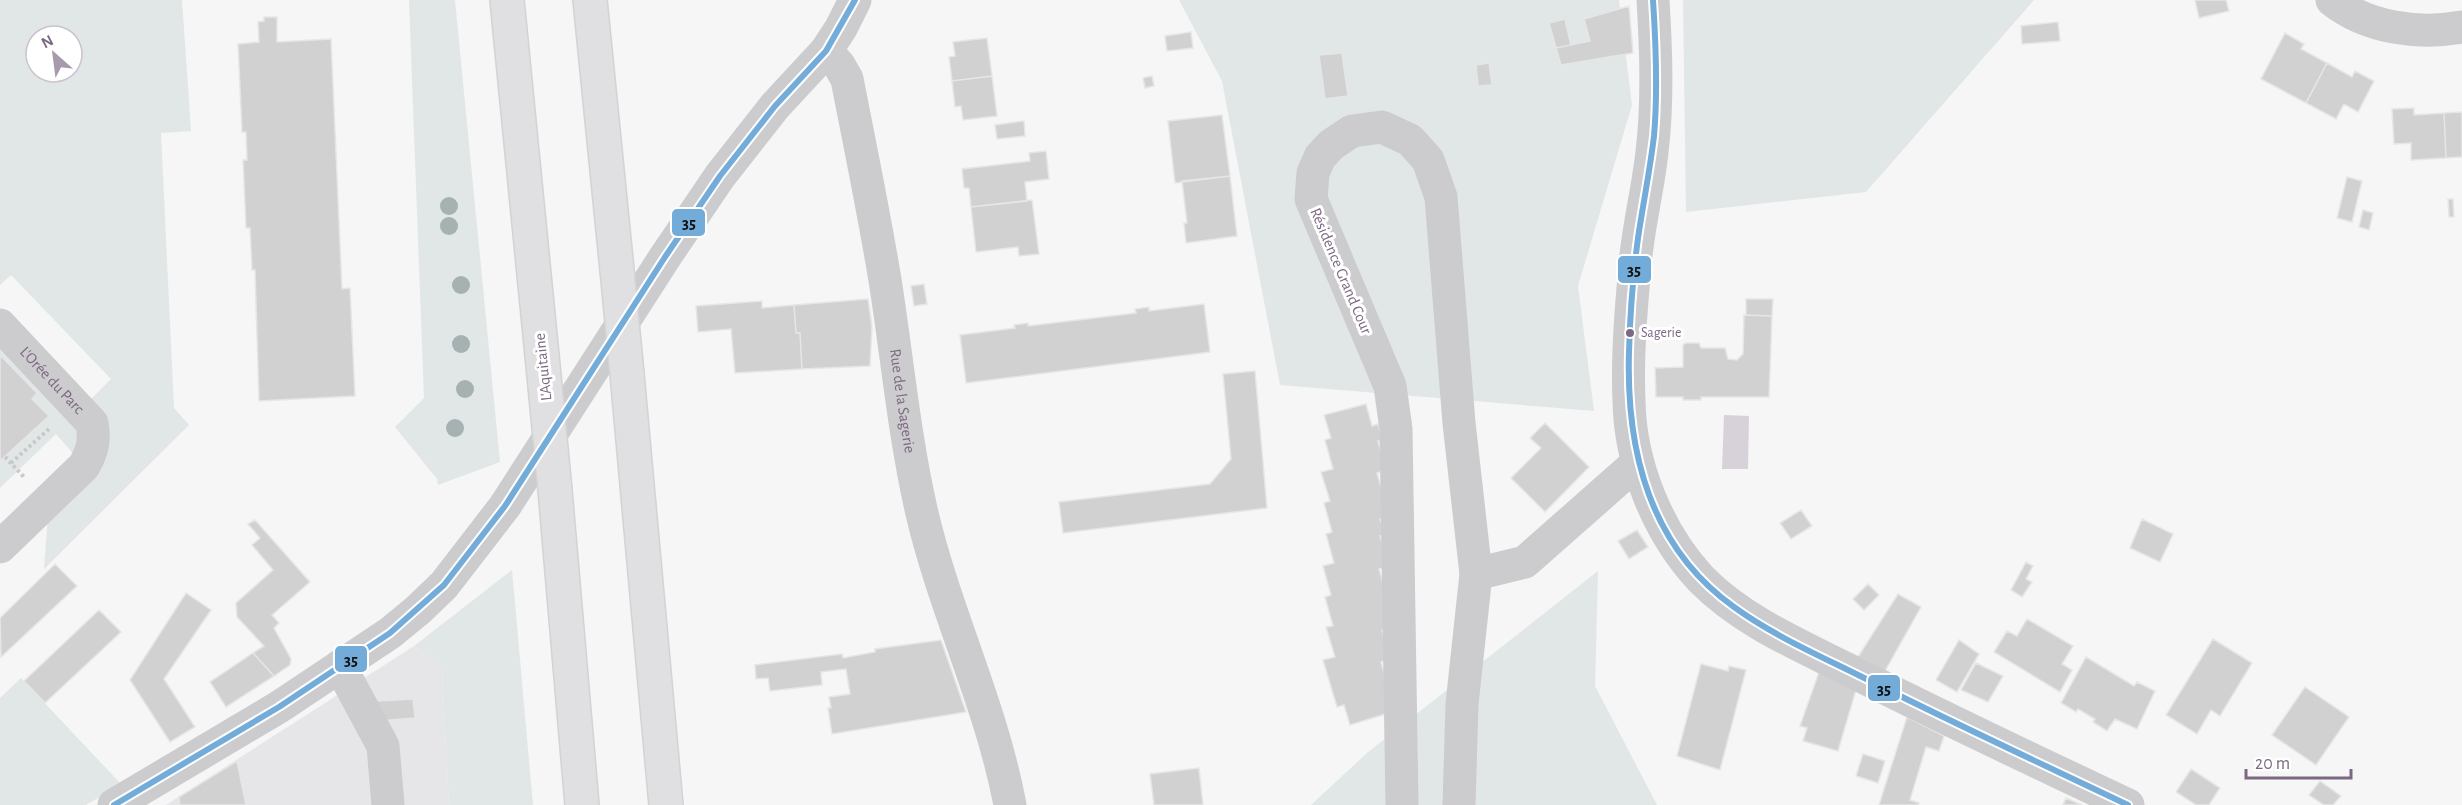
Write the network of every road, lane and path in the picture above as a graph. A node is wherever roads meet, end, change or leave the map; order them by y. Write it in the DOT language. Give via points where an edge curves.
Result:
graph roads {
  1 [pos="507,0"];
  2 [pos="590,0"];
  3 [pos="855,0"];
  4 [pos="1653,0"];
  5 [pos="2332,0"];
  6 [pos="2462,27"];
  7 [pos="825,51"];
  8 [pos="0,325"];
  9 [pos="75,405"];
  10 [pos="5,457"];
  11 [pos="11,463"];
  12 [pos="1637,463"];
  13 [pos="18,471"];
  14 [pos="0,546"];
  15 [pos="1476,574"];
  16 [pos="340,666"];
  17 [pos="114,805"];
  18 [pos="388,805"];
  19 [pos="582,805"];
  20 [pos="666,805"];
  21 [pos="1010,805"];
  22 [pos="1402,805"];
  23 [pos="1459,805"];
  24 [pos="2128,805"];
  1 -- 19 [label="highway, L'Aquitaine, bridge"];
  2 -- 20 [label="highway, bridge"];
  3 -- 7 [label="street"];
  4 -- 12 [label="street" via="1656,102 1635,264 1629,403"];
  5 -- 6 [label="street" via="2386,27"];
  7 -- 16 [label="street" via="720,176 505,506 444,585 390,633"];
  7 -- 21 [label="street, Rue de la Sagerie" via="847,79 885,279 921,509 957,632 985,706"];
  8 -- 9 [label="street, L'Orée du Parc"];
  9 -- 11 [label="path"];
  9 -- 14 [label="street, L'Orée du Parc" via="92,423 92,452 84,466"];
  10 -- 11 [label="path"];
  11 -- 13 [label="path"];
  12 -- 15 [label="street" via="1525,562"];
  12 -- 24 [label="street" via="1660,520 1684,559 1731,604 1782,636 1901,697"];
  15 -- 22 [label="street, Résidence Grand Cour" via="1441,197 1428,160 1410,140 1382,127 1352,131 1320,157 1312,173 1311,200 1390,386 1396,429"];
  15 -- 23 [label="street, Résidence Grand Cour" via="1464,673"];
  16 -- 17 [label="street"];
  16 -- 18 [label="street" via="382,746"];
}
